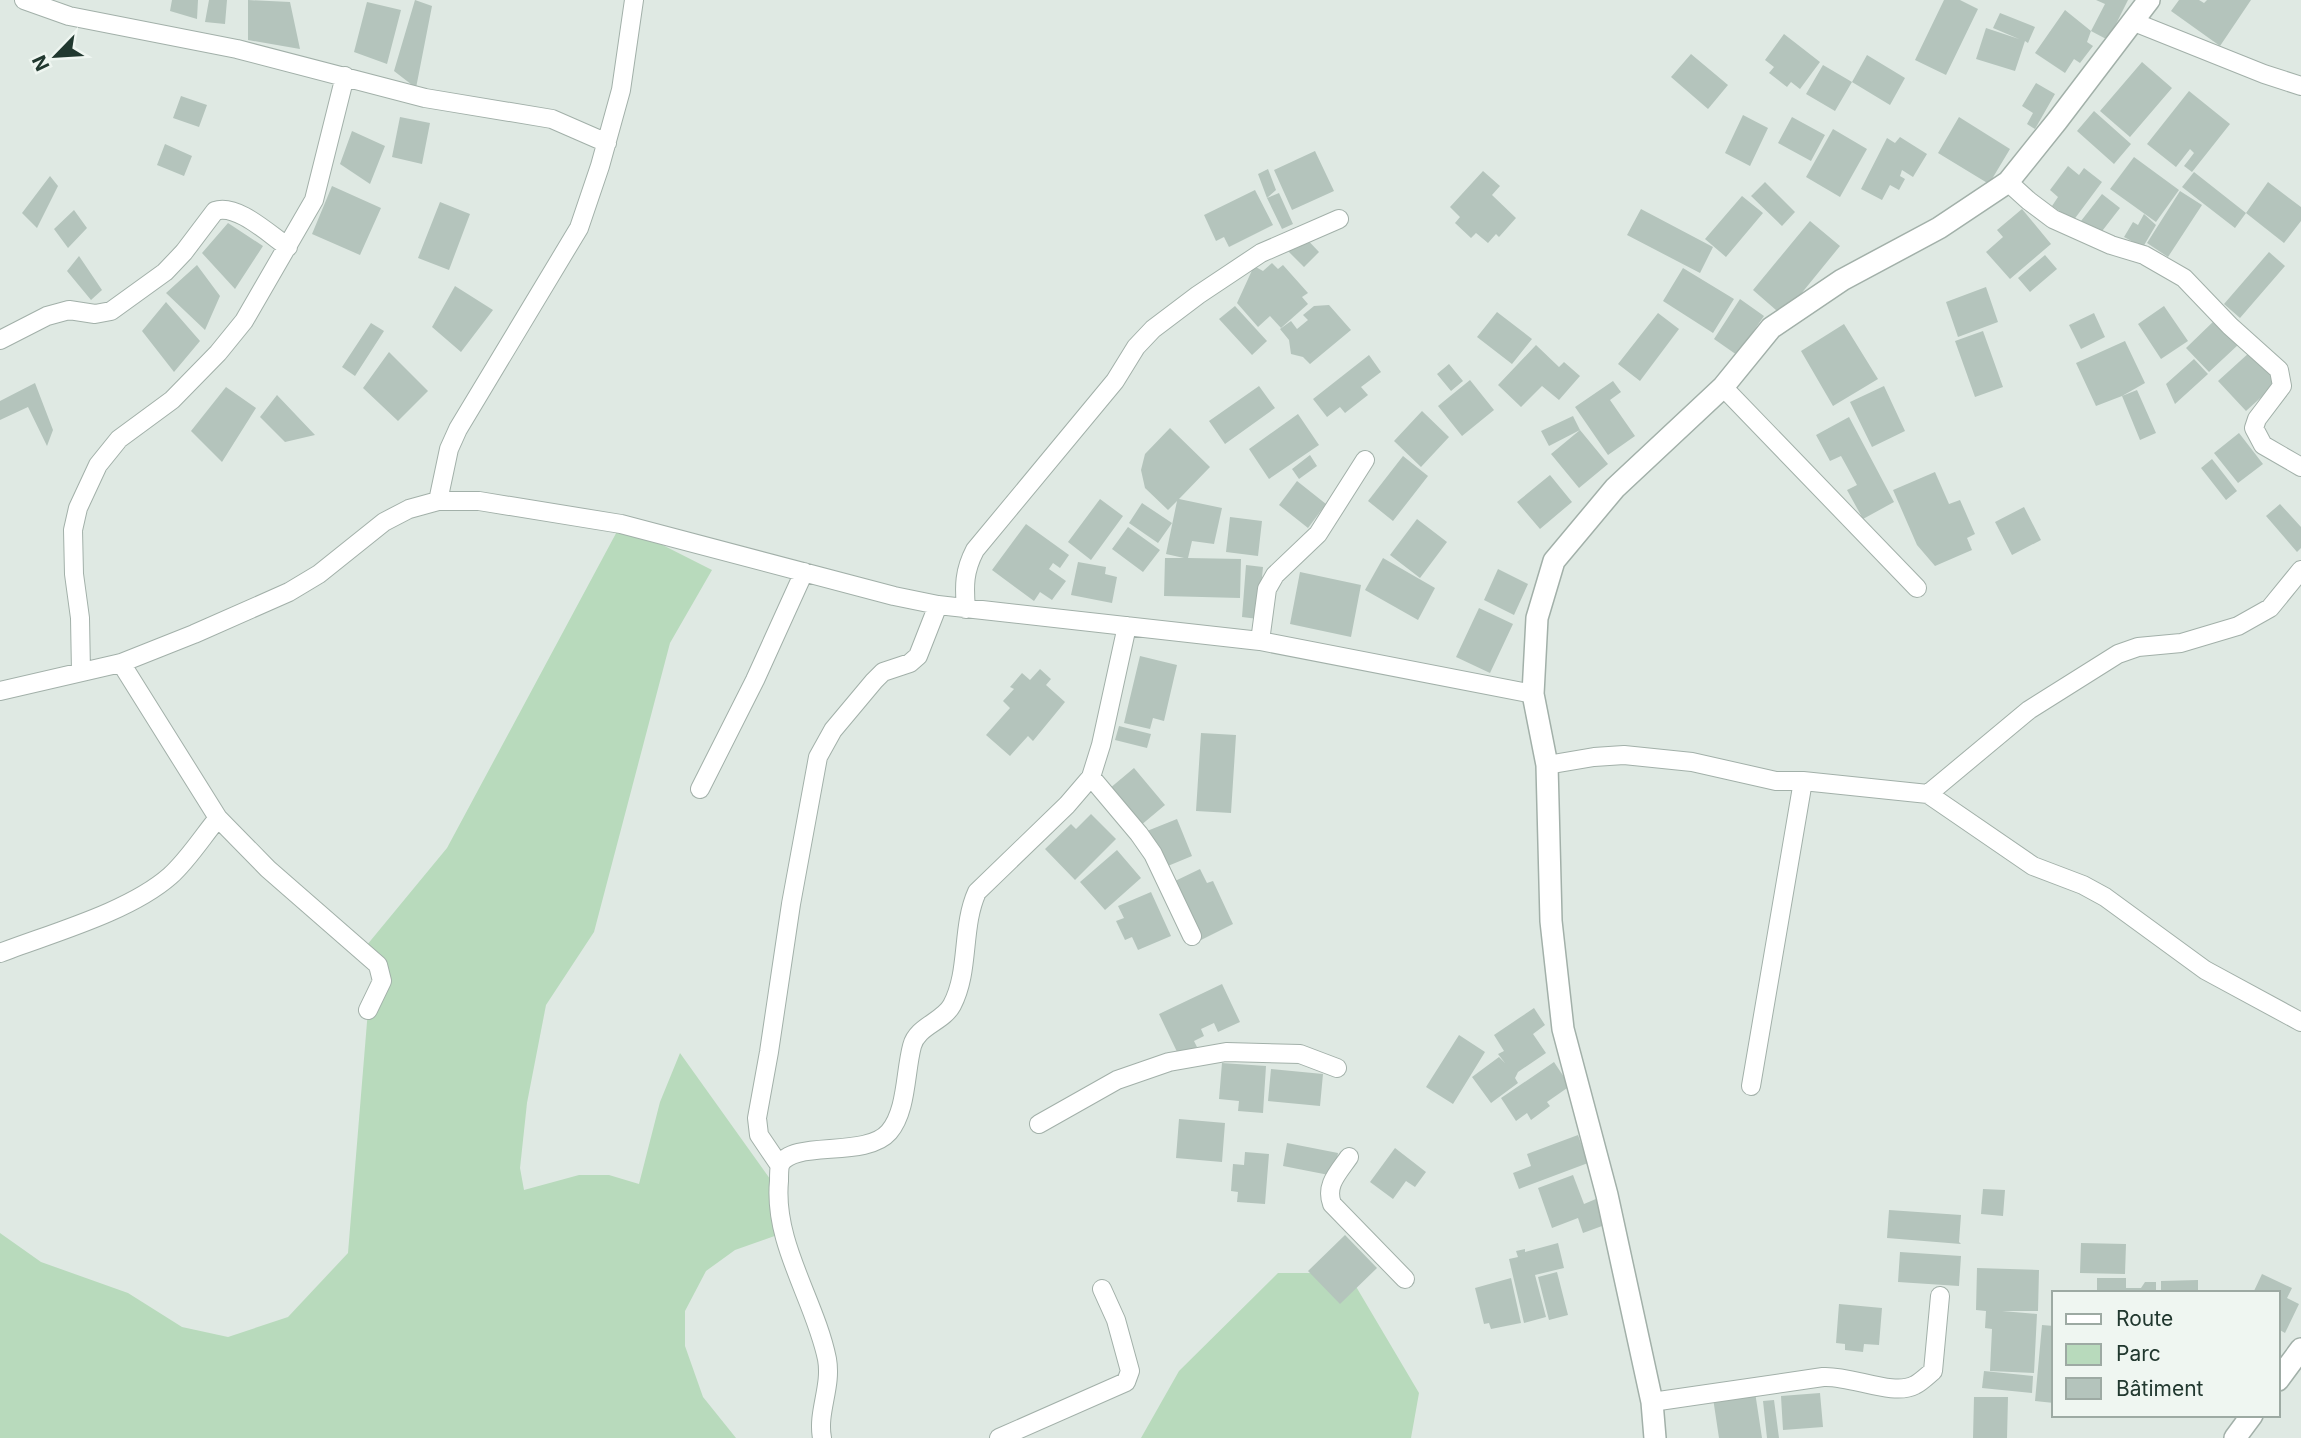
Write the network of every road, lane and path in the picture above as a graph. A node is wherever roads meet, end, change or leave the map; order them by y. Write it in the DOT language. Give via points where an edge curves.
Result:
graph roads {
  1 [pos="24,0"];
  2 [pos="634,0"];
  3 [pos="2150,0"];
  4 [pos="71,8"];
  5 [pos="2134,22"];
  6 [pos="345,76"];
  7 [pos="2301,86"];
  8 [pos="607,143"];
  9 [pos="2008,181"];
  10 [pos="1339,219"];
  11 [pos="288,247"];
  12 [pos="0,340"];
  13 [pos="1723,387"];
  14 [pos="1365,460"];
  15 [pos="2301,467"];
  16 [pos="438,501"];
  17 [pos="2301,570"];
  18 [pos="804,572"];
  19 [pos="1917,588"];
  20 [pos="938,605"];
  21 [pos="966,609"];
  22 [pos="1127,626"];
  23 [pos="1260,642"];
  24 [pos="121,663"];
  25 [pos="81,672"];
  26 [pos="0,691"];
  27 [pos="1533,694"];
  28 [pos="1547,765"];
  29 [pos="1091,777"];
  30 [pos="1803,781"];
  31 [pos="700,789"];
  32 [pos="1928,794"];
  33 [pos="218,818"];
  34 [pos="1192,936"];
  35 [pos="0,953"];
  36 [pos="368,1010"];
  37 [pos="2301,1022"];
  38 [pos="1338,1068"];
  39 [pos="1751,1086"];
  40 [pos="1038,1124"];
  41 [pos="1349,1157"];
  42 [pos="780,1166"];
  43 [pos="1405,1279"];
  44 [pos="1102,1289"];
  45 [pos="1940,1296"];
  46 [pos="2301,1349"];
  47 [pos="2280,1377"];
  48 [pos="1651,1402"];
  49 [pos="2251,1417"];
  50 [pos="822,1438"];
  51 [pos="999,1438"];
  52 [pos="1655,1438"];
  53 [pos="2235,1438"];
  1 -- 4 [label="street"];
  2 -- 8 [label="street" via="621,90"];
  3 -- 5 [label="street"];
  4 -- 6 [label="street"];
  5 -- 7 [label="street"];
  5 -- 9 [label="street"];
  6 -- 8 [label="street" via="425,98 552,119"];
  6 -- 11 [label="street" via="314,200"];
  8 -- 16 [label="street" via="579,228 449,449"];
  9 -- 13 [label="street" via="1939,228 1842,279 1771,328"];
  9 -- 15 [label="street" via="2053,219 2111,246 2144,255 2184,278 2280,370 2282,386 2254,428 2263,445"];
  10 -- 21 [label="street" via="1261,253 1153,329 1115,382 975,550 963,581"];
  11 -- 12 [label="street" via="235,210 222,208 165,272 111,312 69,310"];
  11 -- 25 [label="street" via="244,321 218,353 172,400 119,439 98,465 73,530"];
  13 -- 19 [label="street"];
  13 -- 27 [label="street" via="1615,488 1554,561 1537,618"];
  14 -- 23 [label="street" via="1318,534 1275,575 1267,589"];
  16 -- 18 [label="street" via="479,501 621,524"];
  16 -- 24 [label="street" via="384,522 289,592"];
  17 -- 32 [label="street" via="2270,608 2238,626 2118,654 2029,710"];
  18 -- 20 [label="street"];
  18 -- 31 [label="street"];
  20 -- 21 [label="street"];
  20 -- 42 [label="street" via="918,656 874,681 832,730 818,757 757,1118 759,1135"];
  21 -- 22 [label="street"];
  22 -- 23 [label="street"];
  22 -- 29 [label="street"];
  23 -- 27 [label="street"];
  24 -- 25 [label="street"];
  24 -- 33 [label="street"];
  25 -- 26 [label="street"];
  27 -- 28 [label="street"];
  28 -- 30 [label="street" via="1624,755 1692,762 1776,781"];
  28 -- 48 [label="street" via="1550,921 1563,1028 1607,1195"];
  29 -- 34 [label="street" via="1153,854"];
  29 -- 42 [label="street" via="977,892 958,992 951,1008 915,1038 890,1131 865,1146 799,1153"];
  30 -- 32 [label="street"];
  30 -- 39 [label="street"];
  32 -- 37 [label="street" via="2033,866 2105,897 2205,970"];
  33 -- 35 [label="street" via="172,874 150,891"];
  33 -- 36 [label="street" via="268,869 378,965 382,981"];
  38 -- 40 [label="street" via="1300,1054 1226,1052 1169,1062 1117,1080"];
  41 -- 43 [label="street" via="1330,1185 1332,1204"];
  42 -- 50 [label="street" via="783,1233 827,1361"];
  44 -- 51 [label="street" via="1130,1371 1126,1382"];
  45 -- 48 [label="street" via="1933,1371 1914,1385 1897,1390 1839,1376 1823,1377"];
  46 -- 47 [label="street"];
  48 -- 52 [label="street"];
  49 -- 53 [label="street"];
}
